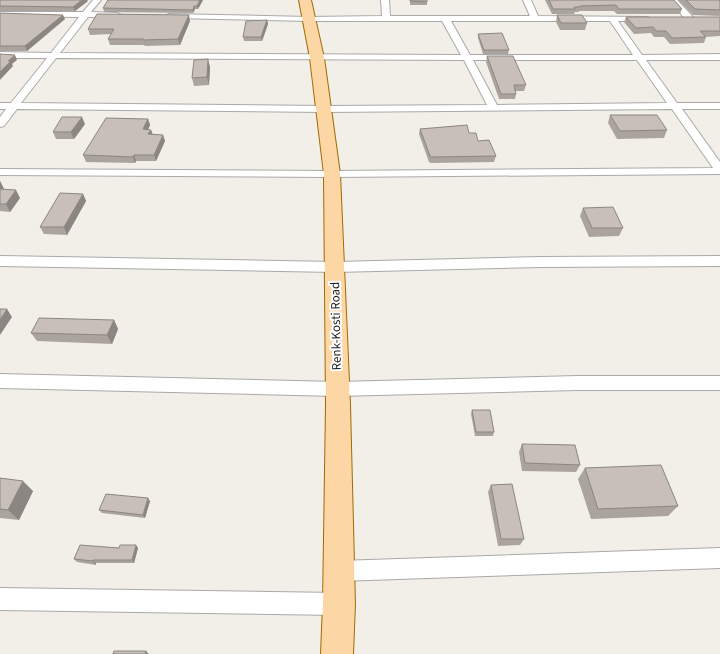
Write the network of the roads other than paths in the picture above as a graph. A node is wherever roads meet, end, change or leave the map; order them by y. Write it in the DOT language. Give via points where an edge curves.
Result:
graph roads {
  1 [pos="97,0"];
  2 [pos="385,0"];
  3 [pos="527,0"];
  4 [pos="673,0"];
  5 [pos="307,10"];
  6 [pos="0,14"];
  7 [pos="84,15"];
  8 [pos="123,15"];
  9 [pos="162,16"];
  10 [pos="386,18"];
  11 [pos="445,18"];
  12 [pos="535,18"];
  13 [pos="612,19"];
  14 [pos="651,19"];
  15 [pos="675,19"];
  16 [pos="0,55"];
  17 [pos="55,55"];
  18 [pos="639,57"];
  19 [pos="720,57"];
  20 [pos="317,58"];
  21 [pos="466,58"];
  22 [pos="0,106"];
  23 [pos="15,106"];
  24 [pos="493,106"];
  25 [pos="674,106"];
  26 [pos="720,106"];
  27 [pos="325,108"];
  28 [pos="0,124"];
  29 [pos="720,171"];
  30 [pos="0,172"];
  31 [pos="332,174"];
  32 [pos="0,261"];
  33 [pos="720,262"];
  34 [pos="335,267"];
  35 [pos="0,381"];
  36 [pos="720,382"];
  37 [pos="337,389"];
  38 [pos="720,558"];
  39 [pos="338,571"];
  40 [pos="0,599"];
  41 [pos="339,604"];
  42 [pos="337,654"];
  1 -- 7 [label="street"];
  2 -- 10 [label="street"];
  3 -- 12 [label="street"];
  4 -- 15 [label="street" via="694,19"];
  5 -- 9 [label="street"];
  5 -- 10 [label="street"];
  5 -- 20 [label="main road, Renk-Kosti Road"];
  6 -- 7 [label="street"];
  7 -- 8 [label="street"];
  7 -- 17 [label="street"];
  10 -- 11 [label="street"];
  11 -- 12 [label="street"];
  11 -- 21 [label="street"];
  12 -- 13 [label="street"];
  13 -- 14 [label="street"];
  13 -- 18 [label="street"];
  16 -- 17 [label="street"];
  17 -- 20 [label="street"];
  17 -- 23 [label="street"];
  18 -- 19 [label="street"];
  18 -- 21 [label="street"];
  18 -- 25 [label="street"];
  20 -- 21 [label="street"];
  20 -- 27 [label="main road, Renk-Kosti Road"];
  21 -- 24 [label="street"];
  22 -- 23 [label="street"];
  23 -- 27 [label="street"];
  23 -- 28 [label="street"];
  24 -- 25 [label="street"];
  24 -- 27 [label="street"];
  25 -- 26 [label="street"];
  25 -- 29 [label="street"];
  27 -- 31 [label="main road, Renk-Kosti Road"];
  29 -- 31 [label="street"];
  30 -- 31 [label="street"];
  31 -- 34 [label="main road, Renk-Kosti Road"];
  32 -- 34 [label="street"];
  33 -- 34 [label="street" via="541,262"];
  34 -- 37 [label="main road, Renk-Kosti Road"];
  35 -- 37 [label="street"];
  36 -- 37 [label="street"];
  37 -- 39 [label="main road, Renk-Kosti Road"];
  38 -- 39 [label="street"];
  39 -- 41 [label="main road, Renk-Kosti Road"];
  40 -- 41 [label="street"];
  41 -- 42 [label="main road, Renk-Kosti Road"];
}
